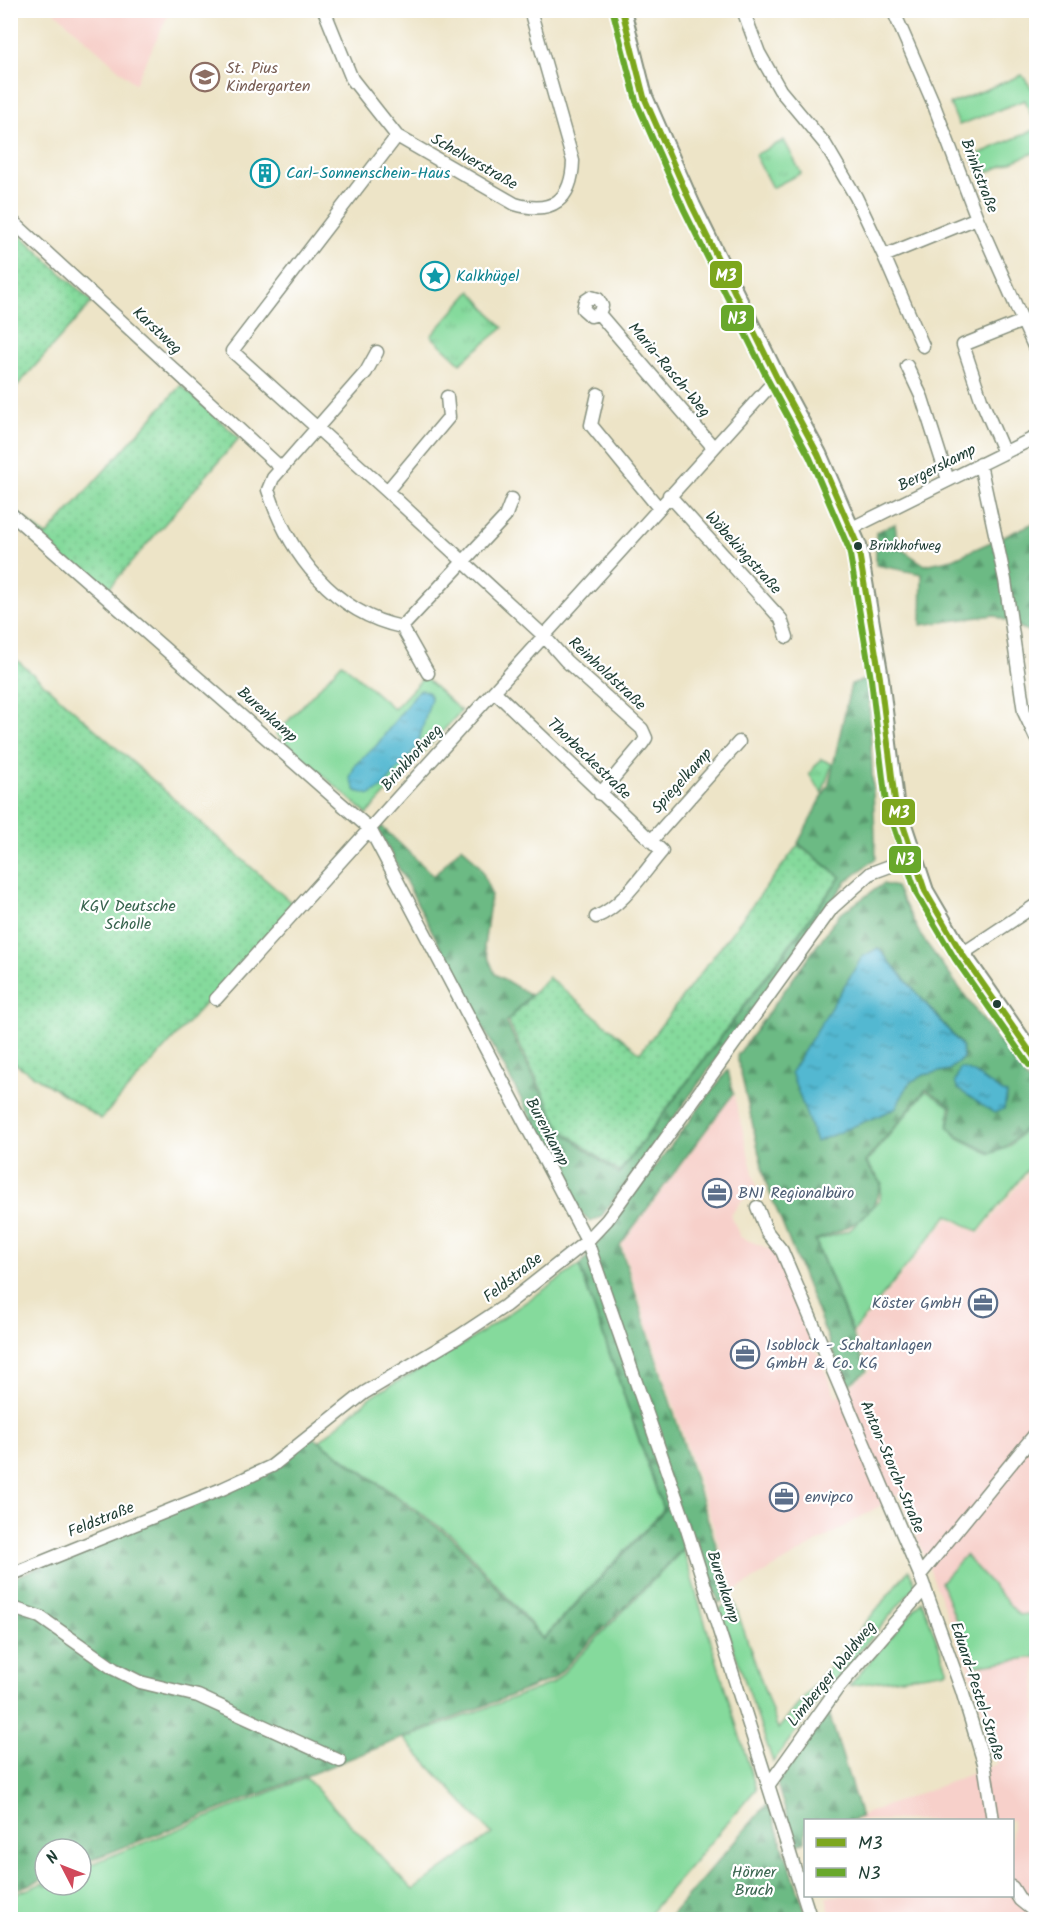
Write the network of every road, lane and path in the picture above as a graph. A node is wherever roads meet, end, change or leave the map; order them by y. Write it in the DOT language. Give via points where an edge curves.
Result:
graph roads {
  1 [pos="324,10"];
  2 [pos="530,10"];
  3 [pos="622,10"];
  4 [pos="743,10"];
  5 [pos="893,10"];
  6 [pos="397,136"];
  7 [pos="977,218"];
  8 [pos="10,219"];
  9 [pos="884,256"];
  10 [pos="599,314"];
  11 [pos="1023,321"];
  12 [pos="923,346"];
  13 [pos="1036,351"];
  14 [pos="377,352"];
  15 [pos="907,366"];
  16 [pos="777,378"];
  17 [pos="598,394"];
  18 [pos="447,397"];
  19 [pos="316,428"];
  20 [pos="1036,437"];
  21 [pos="713,447"];
  22 [pos="1004,453"];
  23 [pos="980,464"];
  24 [pos="281,468"];
  25 [pos="948,480"];
  26 [pos="387,490"];
  27 [pos="669,495"];
  28 [pos="512,499"];
  29 [pos="658,507"];
  30 [pos="10,513"];
  31 [pos="852,528"];
  32 [pos="465,562"];
  33 [pos="402,627"];
  34 [pos="544,636"];
  35 [pos="787,637"];
  36 [pos="428,673"];
  37 [pos="494,691"];
  38 [pos="1036,738"];
  39 [pos="739,742"];
  40 [pos="600,794"];
  41 [pos="370,829"];
  42 [pos="651,841"];
  43 [pos="912,858"];
  44 [pos="1036,905"];
  45 [pos="596,917"];
  46 [pos="962,954"];
  47 [pos="216,999"];
  48 [pos="1036,1060"];
  49 [pos="757,1207"];
  50 [pos="587,1241"];
  51 [pos="1036,1433"];
  52 [pos="10,1575"];
  53 [pos="920,1575"];
  54 [pos="925,1588"];
  55 [pos="10,1607"];
  56 [pos="340,1761"];
  57 [pos="770,1783"];
  58 [pos="993,1819"];
  59 [pos="1014,1890"];
  60 [pos="804,1897"];
  61 [pos="804,1897"];
  62 [pos="1036,1913"];
  63 [pos="811,1920"];
  1 -- 6 [label="street" via="352,79"];
  2 -- 6 [label="street, Schelverstraße" via="573,161 572,182 560,199 535,210 515,204"];
  3 -- 16 [label="street" via="644,97 705,237"];
  4 -- 9 [label="street" via="759,53 780,90 825,144"];
  5 -- 7 [label="street, Brinkstraße"];
  6 -- 19 [label="street, Reinholdstraße" via="232,351"];
  7 -- 9 [label="street"];
  7 -- 11 [label="street, Brinkstraße"];
  8 -- 24 [label="street, Karstweg"];
  9 -- 12 [label="street"];
  10 -- 21 [label="street, Maria-Rasch-Weg"];
  11 -- 13 [label="street, Brinkstraße"];
  11 -- 22 [label="street" via="963,345"];
  14 -- 19 [label="street" via="366,372"];
  15 -- 25 [label="street"];
  16 -- 21 [label="street, Brinkhofweg"];
  16 -- 31 [label="street"];
  17 -- 29 [label="street" via="591,425"];
  18 -- 26 [label="street" via="448,417"];
  19 -- 24 [label="street"];
  19 -- 26 [label="street, Reinholdstraße"];
  20 -- 22 [label="street, Bergerskamp"];
  21 -- 27 [label="street, Brinkhofweg"];
  22 -- 23 [label="street, Bergerskamp"];
  23 -- 25 [label="street, Bergerskamp"];
  23 -- 38 [label="street" via="1005,580 1024,712"];
  24 -- 33 [label="street" via="268,490 294,544 314,574 352,609 381,623"];
  25 -- 31 [label="street, Bergerskamp"];
  26 -- 32 [label="street, Reinholdstraße"];
  27 -- 29 [label="street, Brinkhofweg"];
  27 -- 35 [label="street, Wöbekingstraße" via="781,619"];
  28 -- 32 [label="street" via="505,517"];
  29 -- 34 [label="street, Brinkhofweg"];
  30 -- 41 [label="street, Burenkamp"];
  31 -- 43 [label="street" via="862,564 895,801"];
  32 -- 33 [label="street"];
  32 -- 34 [label="street, Reinholdstraße"];
  33 -- 36 [label="street"];
  34 -- 37 [label="street, Brinkhofweg"];
  34 -- 40 [label="street, Reinholdstraße" via="642,729 646,738"];
  37 -- 40 [label="street, Thorbeckestraße"];
  37 -- 41 [label="street, Brinkhofweg"];
  39 -- 42 [label="street, Spiegelkamp"];
  40 -- 42 [label="street, Thorbeckestraße"];
  41 -- 47 [label="street, Brinkhofweg"];
  41 -- 50 [label="street, Burenkamp"];
  42 -- 45 [label="street, Thorbeckestraße" via="662,851 618,901"];
  43 -- 46 [label="street" via="925,891"];
  43 -- 50 [label="street, Feldstraße" via="871,873 832,908 607,1220"];
  44 -- 46 [label="street"];
  46 -- 48 [label="street"];
  49 -- 53 [label="street, Anton-Storch-Straße" via="767,1232 782,1251"];
  50 -- 52 [label="street, Feldstraße" via="505,1306 364,1393 272,1466"];
  50 -- 57 [label="street, Burenkamp" via="681,1509"];
  51 -- 53 [label="street, Anton-Storch-Straße"];
  53 -- 54 [label="street, Eduard-Pestel-Straße"];
  54 -- 57 [label="street, Limberger Waldweg" via="837,1689"];
  54 -- 58 [label="street, Eduard-Pestel-Straße" via="984,1762"];
  55 -- 56 [label="street" via="40,1617 114,1669 140,1682 198,1696"];
  57 -- 60 [label="street, Burenkamp"];
  59 -- 62 [label="street"];
  61 -- 63 [label="street, Burenkamp"];
}
